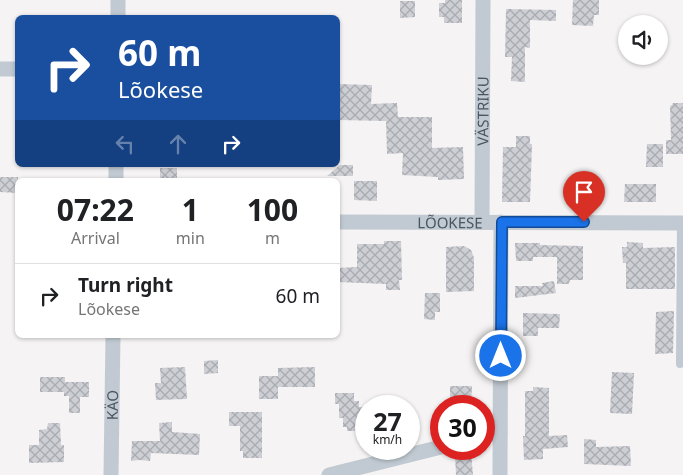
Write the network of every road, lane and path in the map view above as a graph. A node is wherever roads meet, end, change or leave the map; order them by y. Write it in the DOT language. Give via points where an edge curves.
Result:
graph roads {
  1 [pos="118,0"];
  2 [pos="483,0"];
  3 [pos="118,15"];
  4 [pos="0,68"];
  5 [pos="15,69"];
  6 [pos="340,222"];
  7 [pos="482,222"];
  8 [pos="502,222"];
  9 [pos="682,223"];
  10 [pos="114,338"];
  11 [pos="680,364"];
  12 [pos="500,432"];
  13 [pos="495,433"];
  14 [pos="430,450"];
  15 [pos="111,475"];
  16 [pos="329,475"];
  17 [pos="500,475"];
  1 -- 3 [label="street"];
  2 -- 7 [label="street, VÄSTRIKU"];
  4 -- 5 [label="street"];
  6 -- 7 [label="street, LÕOKESE"];
  7 -- 8 [label="street, LÕOKESE"];
  8 -- 9 [label="street, LÕOKESE"];
  8 -- 12 [label="street"];
  9 -- 11 [label="lane"];
  10 -- 15 [label="street, KÄO"];
  12 -- 13 [label="street"];
  12 -- 17 [label="street"];
  14 -- 16 [label="street"];
}
